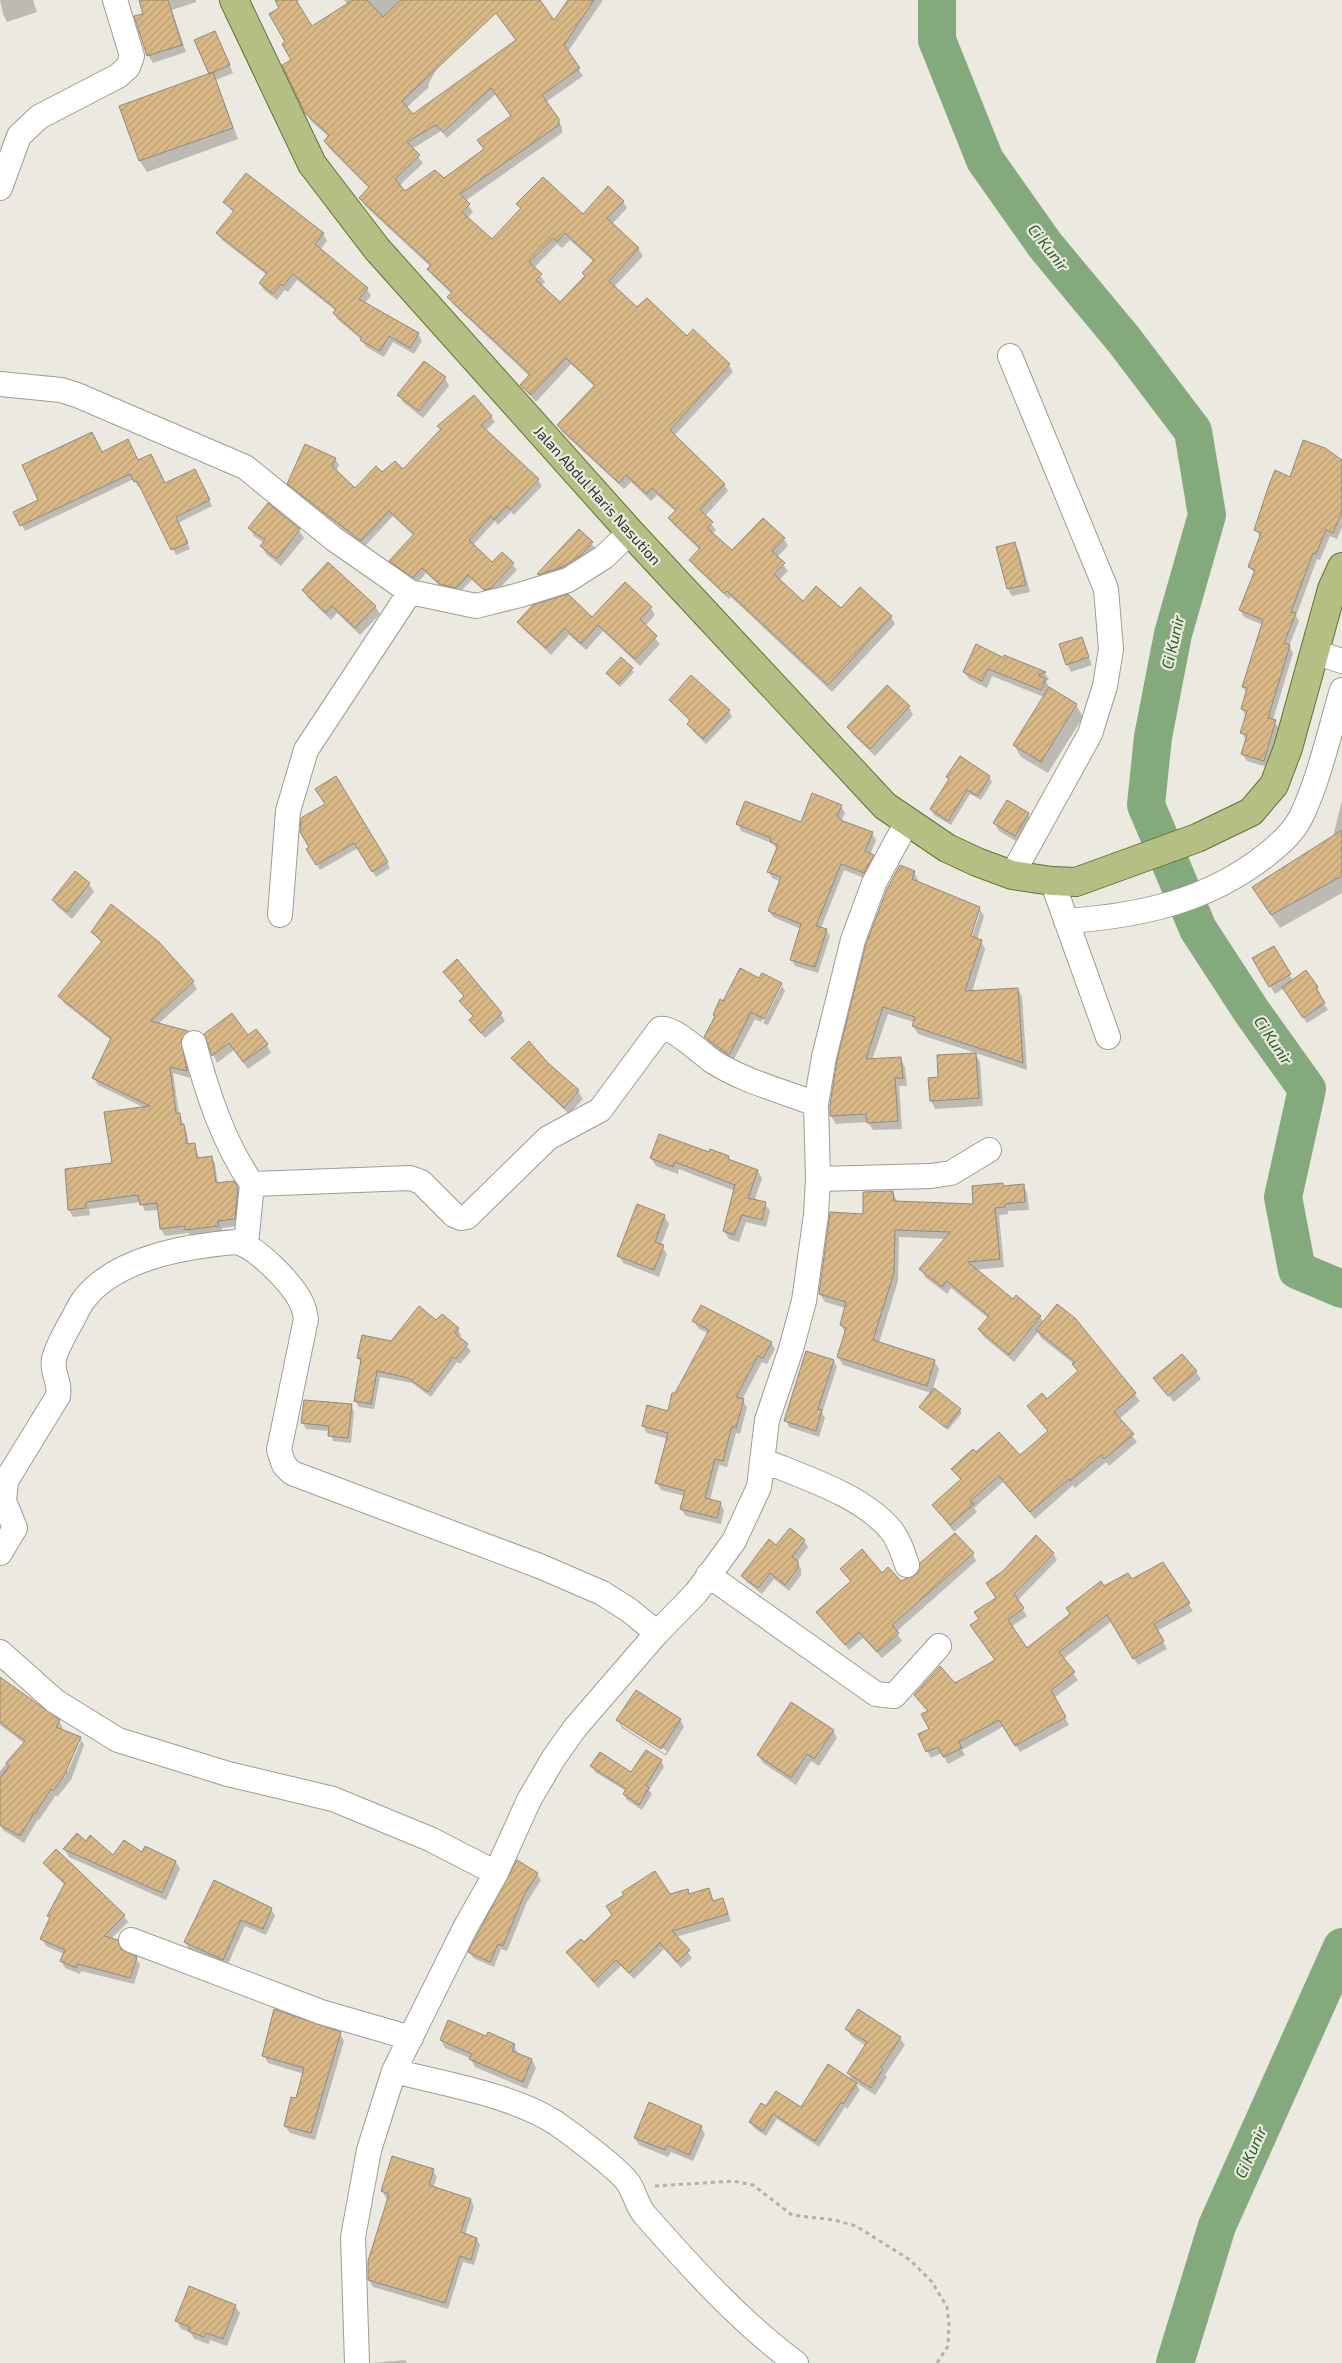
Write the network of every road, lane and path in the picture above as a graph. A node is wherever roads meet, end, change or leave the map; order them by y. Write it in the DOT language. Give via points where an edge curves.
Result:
graph roads {
  1 [pos="115,0"];
  2 [pos="234,0"];
  3 [pos="0,188"];
  4 [pos="1010,356"];
  5 [pos="0,384"];
  6 [pos="630,532"];
  7 [pos="1342,567"];
  8 [pos="410,592"];
  9 [pos="1315,652"];
  10 [pos="1342,661"];
  11 [pos="1342,690"];
  12 [pos="907,822"];
  13 [pos="1012,875"];
  14 [pos="1063,882"];
  15 [pos="280,915"];
  16 [pos="1066,921"];
  17 [pos="1108,1037"];
  18 [pos="194,1043"];
  19 [pos="816,1104"];
  20 [pos="989,1150"];
  21 [pos="818,1179"];
  22 [pos="252,1184"];
  23 [pos="246,1244"];
  24 [pos="762,1460"];
  25 [pos="0,1553"];
  26 [pos="908,1565"];
  27 [pos="708,1575"];
  28 [pos="657,1633"];
  29 [pos="939,1646"];
  30 [pos="0,1652"];
  31 [pos="496,1874"];
  32 [pos="131,1940"];
  33 [pos="410,2038"];
  34 [pos="394,2071"];
  35 [pos="628,2183"];
  36 [pos="357,2363"];
  37 [pos="796,2363"];
  38 [pos="937,2363"];
  1 -- 3 [label="street" via="132,56 128,66 118,76 28,125 19,136"];
  2 -- 6 [label="main road, Jalan Abdul Haris Nasution" via="312,164 377,249"];
  4 -- 13 [label="street" via="1106,589 1111,649 1105,686 1090,734"];
  5 -- 8 [label="street" via="61,390 77,395 245,467 334,539"];
  6 -- 8 [label="street" via="604,558 568,580 520,594 476,606"];
  6 -- 12 [label="main road, Jalan Abdul Haris Nasution" via="885,806"];
  7 -- 9 [label="main road" via="1332,589"];
  8 -- 15 [label="street" via="306,750 288,811"];
  9 -- 10 [label="street"];
  9 -- 14 [label="main road" via="1274,785 1252,812 1197,838"];
  11 -- 16 [label="street" via="1301,818 1282,842 1246,871 1196,897 1115,917"];
  12 -- 13 [label="main road, Jalan Abdul Haris Nasution" via="947,848"];
  12 -- 19 [label="street" via="874,883 853,940 824,1057"];
  13 -- 14 [label="main road, Jalan Abdul Haris Nasution"];
  14 -- 16 [label="street"];
  16 -- 17 [label="street"];
  18 -- 22 [label="street" via="226,1139"];
  19 -- 21 [label="street"];
  19 -- 22 [label="street" via="727,1069 664,1028 600,1110 548,1138 467,1217 454,1215 421,1182 410,1178"];
  20 -- 21 [label="street" via="951,1173"];
  21 -- 24 [label="street" via="804,1300 767,1420"];
  22 -- 23 [label="street"];
  23 -- 25 [label="street" via="219,1244 148,1257 108,1278 85,1297 54,1359 53,1369 60,1386 58,1396 6,1481 4,1501 15,1528"];
  23 -- 28 [label="street" via="290,1285 302,1304 306,1319 279,1450 284,1465 292,1473 542,1567 602,1593"];
  24 -- 26 [label="street" via="857,1502 892,1530"];
  24 -- 27 [label="street" via="759,1487 734,1541"];
  27 -- 28 [label="street" via="696,1593"];
  27 -- 29 [label="street" via="876,1694 894,1696"];
  28 -- 31 [label="street" via="575,1728 553,1759 529,1800"];
  30 -- 31 [label="street" via="55,1701 118,1740 228,1774 333,1799 430,1838"];
  31 -- 33 [label="street"];
  32 -- 33 [label="street" via="321,2012"];
  33 -- 34 [label="street"];
  34 -- 35 [label="street" via="519,2104 555,2123"];
  34 -- 36 [label="street" via="369,2150 353,2237"];
  35 -- 37 [label="street" via="639,2208 694,2271"];
  35 -- 38 [label="path" via="650,2186 746,2182 763,2190 792,2214 856,2226 910,2260 932,2282 947,2307 948,2346"];
}
